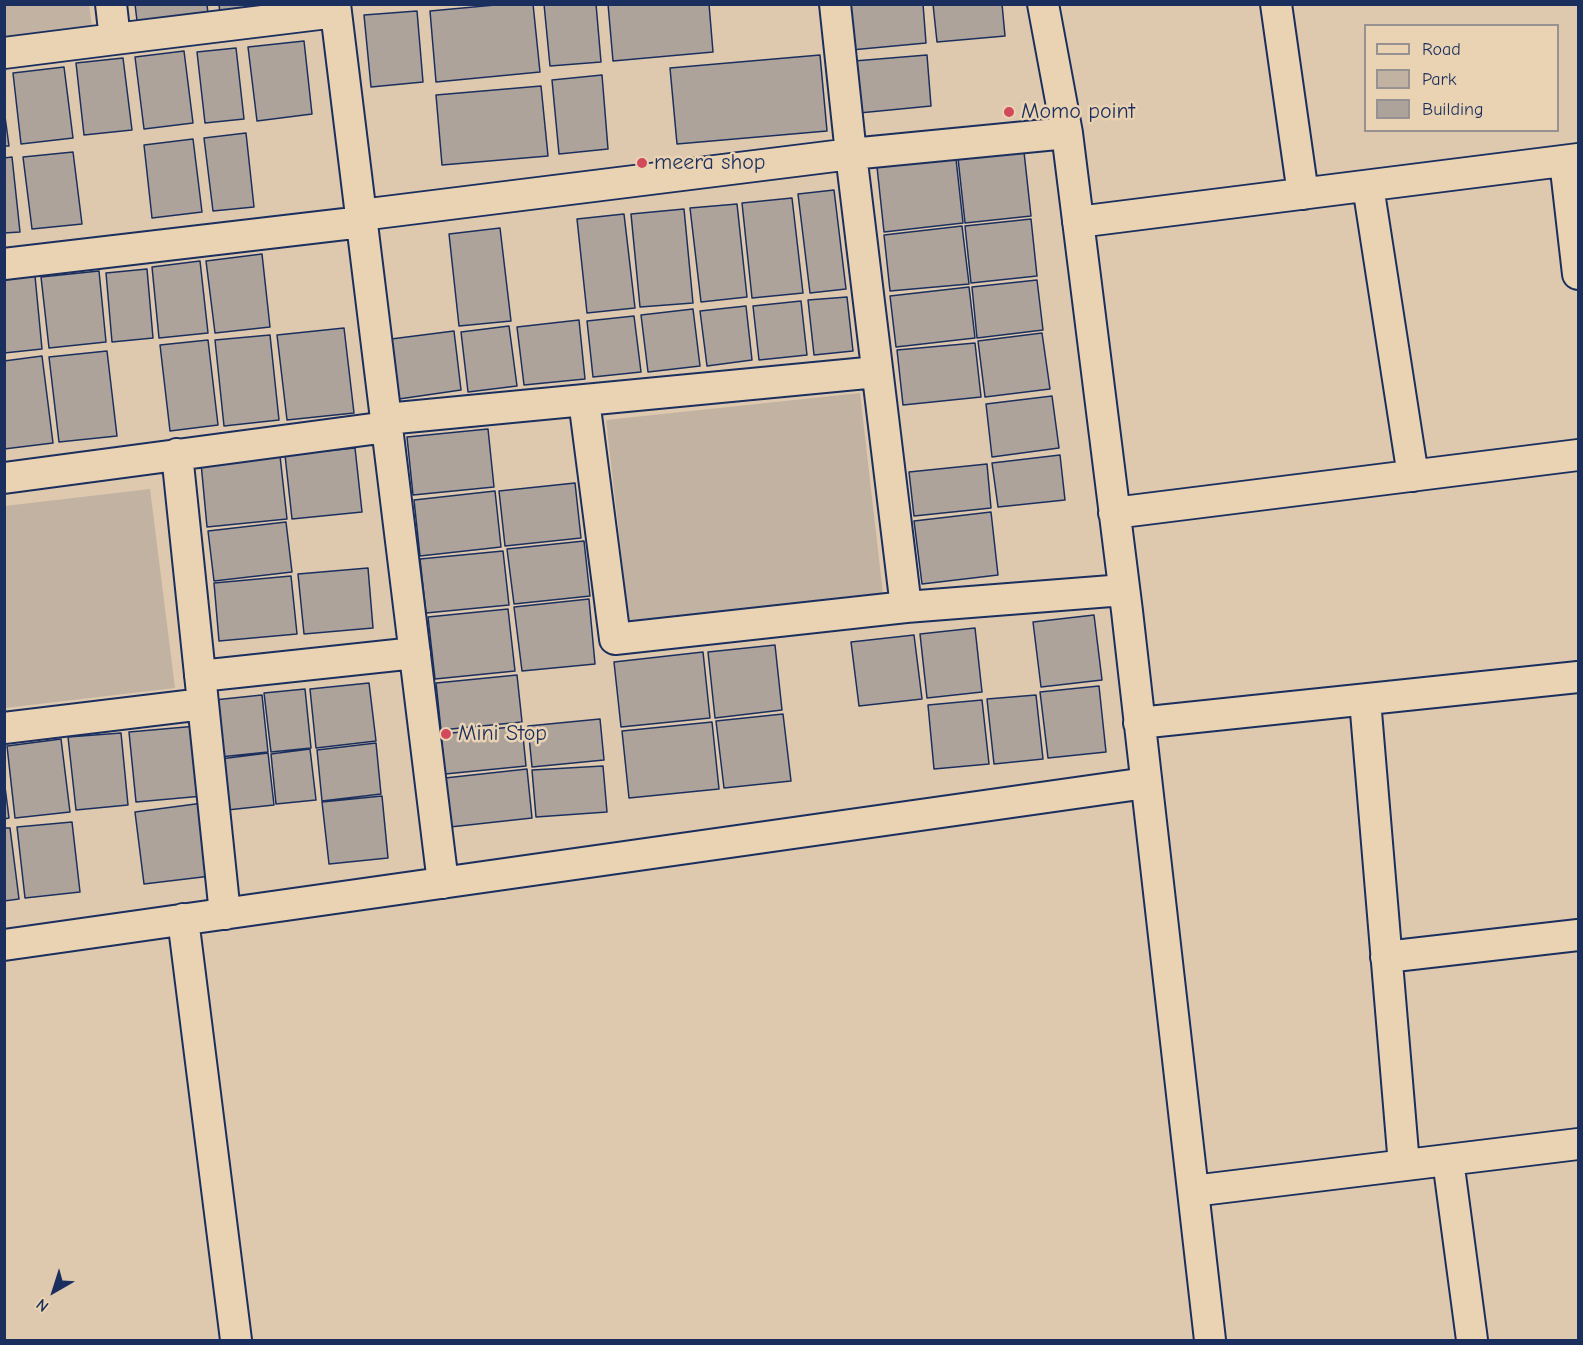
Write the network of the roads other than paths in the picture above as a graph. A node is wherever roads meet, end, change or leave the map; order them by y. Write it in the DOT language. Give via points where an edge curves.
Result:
graph roads {
  1 [pos="111,4"];
  2 [pos="835,4"];
  3 [pos="1043,4"];
  4 [pos="1276,4"];
  5 [pos="336,7"];
  6 [pos="115,39"];
  7 [pos="4,53"];
  8 [pos="1067,133"];
  9 [pos="851,154"];
  10 [pos="1572,160"];
  11 [pos="1368,186"];
  12 [pos="1303,194"];
  13 [pos="362,218"];
  14 [pos="1078,222"];
  15 [pos="4,264"];
  16 [pos="1578,274"];
  17 [pos="877,372"];
  18 [pos="584,400"];
  19 [pos="387,423"];
  20 [pos="177,454"];
  21 [pos="1578,455"];
  22 [pos="1413,476"];
  23 [pos="4,478"];
  24 [pos="1114,513"];
  25 [pos="1124,590"];
  26 [pos="906,608"];
  27 [pos="415,653"];
  28 [pos="1578,677"];
  29 [pos="202,690"];
  30 [pos="1365,700"];
  31 [pos="1139,723"];
  32 [pos="4,728"];
  33 [pos="1146,783"];
  34 [pos="443,883"];
  35 [pos="225,914"];
  36 [pos="183,919"];
  37 [pos="1578,935"];
  38 [pos="4,945"];
  39 [pos="1386,957"];
  40 [pos="1578,1143"];
  41 [pos="1448,1160"];
  42 [pos="1404,1165"];
  43 [pos="1193,1191"];
  44 [pos="236,1341"];
  45 [pos="1210,1341"];
  46 [pos="1472,1341"];
  1 -- 6 [label="street"];
  2 -- 9 [label="street"];
  3 -- 8 [label="street"];
  4 -- 12 [label="street"];
  5 -- 6 [label="street"];
  5 -- 13 [label="street"];
  6 -- 7 [label="street"];
  8 -- 9 [label="street"];
  8 -- 14 [label="street"];
  9 -- 13 [label="street"];
  9 -- 17 [label="street"];
  10 -- 11 [label="street"];
  10 -- 16 [label="street"];
  11 -- 12 [label="street"];
  11 -- 22 [label="street"];
  12 -- 14 [label="street"];
  13 -- 15 [label="street"];
  13 -- 19 [label="street"];
  14 -- 24 [label="street"];
  17 -- 18 [label="street"];
  17 -- 26 [label="street"];
  18 -- 19 [label="street"];
  18 -- 26 [label="street" via="615,639"];
  19 -- 20 [label="street"];
  19 -- 27 [label="street"];
  20 -- 23 [label="street"];
  20 -- 29 [label="street"];
  21 -- 22 [label="street"];
  22 -- 24 [label="street"];
  24 -- 25 [label="street"];
  25 -- 26 [label="street"];
  25 -- 31 [label="street"];
  27 -- 29 [label="street"];
  27 -- 34 [label="street"];
  28 -- 30 [label="street"];
  29 -- 32 [label="street"];
  29 -- 35 [label="street"];
  30 -- 31 [label="street"];
  30 -- 39 [label="street"];
  31 -- 33 [label="street"];
  33 -- 34 [label="street"];
  33 -- 43 [label="street"];
  34 -- 35 [label="street"];
  35 -- 36 [label="street"];
  36 -- 38 [label="street"];
  36 -- 44 [label="street"];
  37 -- 39 [label="street"];
  39 -- 42 [label="street"];
  40 -- 41 [label="street"];
  41 -- 42 [label="street"];
  41 -- 46 [label="street"];
  42 -- 43 [label="street"];
  43 -- 45 [label="street"];
}
